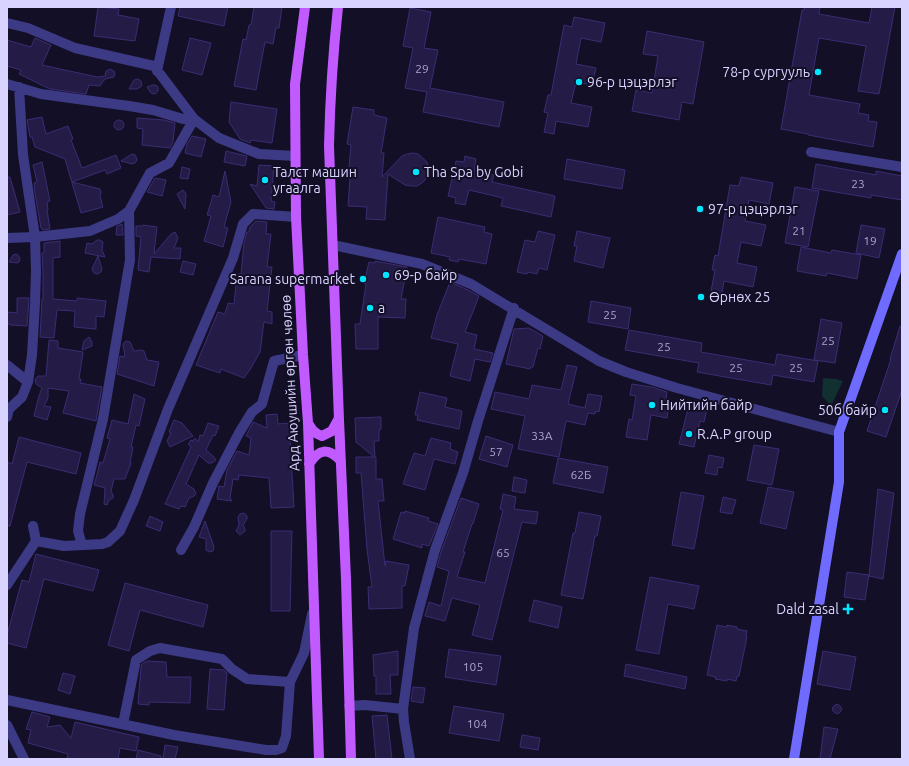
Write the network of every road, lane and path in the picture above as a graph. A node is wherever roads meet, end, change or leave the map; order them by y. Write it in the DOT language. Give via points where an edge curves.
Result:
graph roads {
  1 [pos="171,7"];
  2 [pos="305,7"];
  3 [pos="338,7"];
  4 [pos="7,23"];
  5 [pos="157,71"];
  6 [pos="7,84"];
  7 [pos="19,87"];
  8 [pos="194,119"];
  9 [pos="811,152"];
  10 [pos="295,156"];
  11 [pos="902,167"];
  12 [pos="129,211"];
  13 [pos="296,217"];
  14 [pos="35,237"];
  15 [pos="7,238"];
  16 [pos="332,245"];
  17 [pos="902,254"];
  18 [pos="514,308"];
  19 [pos="303,355"];
  20 [pos="7,365"];
  21 [pos="28,382"];
  22 [pos="7,417"];
  23 [pos="338,420"];
  24 [pos="308,423"];
  25 [pos="839,432"];
  26 [pos="341,461"];
  27 [pos="309,464"];
  28 [pos="33,526"];
  29 [pos="36,541"];
  30 [pos="82,545"];
  31 [pos="181,550"];
  32 [pos="7,585"];
  33 [pos="314,608"];
  34 [pos="290,682"];
  35 [pos="7,700"];
  36 [pos="349,706"];
  37 [pos="403,709"];
  38 [pos="123,724"];
  39 [pos="7,725"];
  40 [pos="24,759"];
  41 [pos="319,759"];
  42 [pos="351,759"];
  43 [pos="410,759"];
  44 [pos="794,759"];
  1 -- 5 [label="street"];
  2 -- 10 [label="main road, Ард Аюушийн өргөн чөлөө" via="295,84"];
  3 -- 16 [label="main road" via="330,104"];
  4 -- 5 [label="street" via="28,28 75,48 154,66"];
  5 -- 8 [label="street"];
  6 -- 7 [label="street"];
  7 -- 8 [label="street" via="41,94 129,106 183,119"];
  7 -- 14 [label="street" via="23,155"];
  8 -- 10 [label="street" via="219,138 259,154"];
  8 -- 12 [label="street" via="170,163 150,173"];
  9 -- 11 [label="street"];
  10 -- 13 [label="main road, Ард Аюушийн өргөн чөлөө"];
  12 -- 14 [label="street" via="118,219 90,230"];
  12 -- 30 [label="street" via="130,260 103,419 80,514 78,531"];
  13 -- 19 [label="main road, Ард Аюушийн өргөн чөлөө"];
  13 -- 30 [label="street" via="254,214 243,224 234,258 168,409 120,531 108,542"];
  14 -- 15 [label="street"];
  14 -- 21 [label="street" via="35,303"];
  16 -- 18 [label="street" via="422,264 471,284"];
  16 -- 23 [label="main road"];
  17 -- 25 [label="main road"];
  18 -- 25 [label="street" via="600,361 626,372"];
  18 -- 37 [label="street" via="463,473 435,550 414,628"];
  19 -- 24 [label="main road, Ард Аюушийн өргөн чөлөө"];
  19 -- 31 [label="street" via="274,361 262,404 252,412 239,433"];
  20 -- 21 [label="street"];
  21 -- 22 [label="street" via="22,397 9,409"];
  23 -- 24 [label="main road" via="332,431 322,436 315,433"];
  23 -- 26 [label="main road"];
  24 -- 27 [label="main road, Ард Аюушийн өргөн чөлөө"];
  25 -- 44 [label="main road" via="839,482"];
  26 -- 27 [label="main road" via="327,451 319,452"];
  26 -- 36 [label="main road"];
  27 -- 33 [label="main road, Ард Аюушийн өргөн чөлөө"];
  28 -- 29 [label="street"];
  29 -- 30 [label="street" via="64,546"];
  29 -- 32 [label="street"];
  33 -- 34 [label="street" via="304,653"];
  33 -- 41 [label="main road, Ард Аюушийн өргөн чөлөө"];
  34 -- 38 [label="street" via="286,736 282,748 276,750 174,735"];
  34 -- 38 [label="street" via="247,679 222,659 160,648 136,660"];
  35 -- 38 [label="street"];
  36 -- 37 [label="street"];
  36 -- 42 [label="main road"];
  37 -- 43 [label="street"];
  39 -- 40 [label="street"];
}
